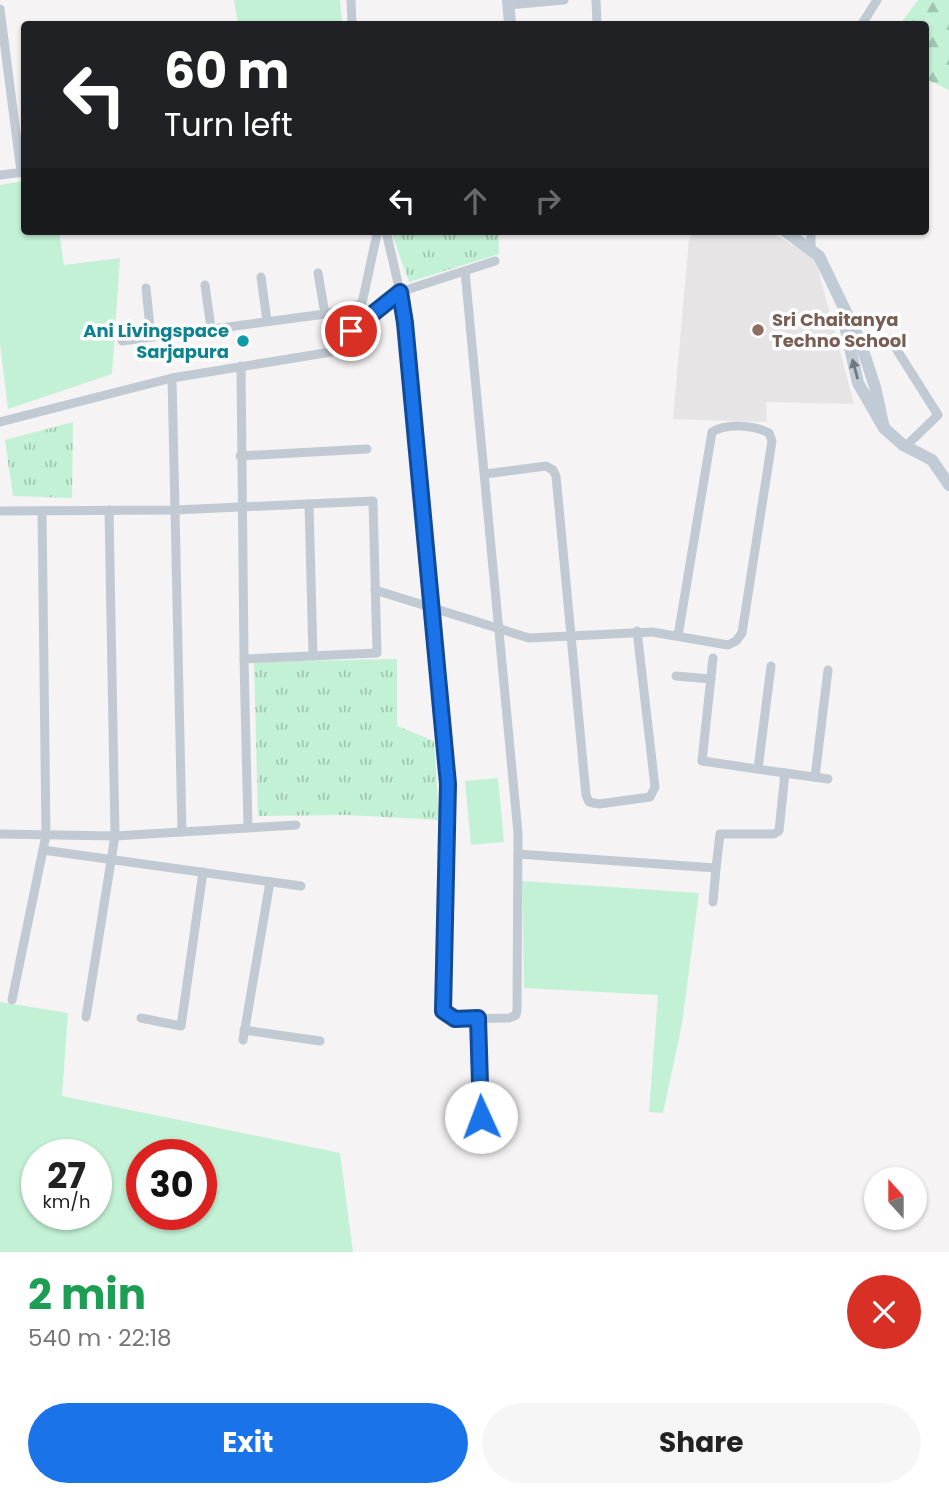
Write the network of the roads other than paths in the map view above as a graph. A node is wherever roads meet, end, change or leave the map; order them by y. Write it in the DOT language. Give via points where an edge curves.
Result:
graph roads {
  1 [pos="352,0"];
  2 [pos="564,0"];
  3 [pos="596,0"];
  4 [pos="877,0"];
  5 [pos="508,3"];
  6 [pos="0,9"];
  7 [pos="352,21"];
  8 [pos="510,21"];
  9 [pos="597,21"];
  10 [pos="864,21"];
  11 [pos="21,158"];
  12 [pos="21,172"];
  13 [pos="0,175"];
  14 [pos="377,235"];
  15 [pos="387,235"];
  16 [pos="790,235"];
  17 [pos="811,235"];
  18 [pos="811,250"];
  19 [pos="495,261"];
  20 [pos="465,271"];
  21 [pos="318,274"];
  22 [pos="261,277"];
  23 [pos="205,285"];
  24 [pos="146,288"];
  25 [pos="400,292"];
  26 [pos="325,314"];
  27 [pos="267,321"];
  28 [pos="211,328"];
  29 [pos="151,337"];
  30 [pos="890,339"];
  31 [pos="122,341"];
  32 [pos="241,366"];
  33 [pos="172,378"];
  34 [pos="0,422"];
  35 [pos="906,446"];
  36 [pos="368,449"];
  37 [pos="240,456"];
  38 [pos="485,474"];
  39 [pos="949,485"];
  40 [pos="309,504"];
  41 [pos="241,507"];
  42 [pos="108,510"];
  43 [pos="175,510"];
  44 [pos="0,511"];
  45 [pos="42,511"];
  46 [pos="375,590"];
  47 [pos="433,607"];
  48 [pos="499,628"];
  49 [pos="637,631"];
  50 [pos="570,635"];
  51 [pos="678,636"];
  52 [pos="313,656"];
  53 [pos="713,658"];
  54 [pos="244,659"];
  55 [pos="771,666"];
  56 [pos="828,670"];
  57 [pos="676,676"];
  58 [pos="711,679"];
  59 [pos="758,769"];
  60 [pos="785,773"];
  61 [pos="815,777"];
  62 [pos="828,779"];
  63 [pos="296,825"];
  64 [pos="248,828"];
  65 [pos="182,832"];
  66 [pos="0,834"];
  67 [pos="46,835"];
  68 [pos="115,836"];
  69 [pos="43,850"];
  70 [pos="518,854"];
  71 [pos="111,859"];
  72 [pos="716,868"];
  73 [pos="203,872"];
  74 [pos="271,882"];
  75 [pos="301,886"];
  76 [pos="713,902"];
  77 [pos="12,1000"];
  78 [pos="86,1017"];
  79 [pos="141,1018"];
  80 [pos="478,1018"];
  81 [pos="320,1041"];
  82 [pos="482,1142"];
  1 -- 7 [label="street"];
  2 -- 5 [label="street"];
  3 -- 9 [label="street"];
  4 -- 10 [label="street"];
  5 -- 8 [label="main road"];
  6 -- 11 [label="street"];
  12 -- 13 [label="street"];
  14 -- 26 [label="street" via="362,303"];
  15 -- 25 [label="street"];
  16 -- 18 [label="main road"];
  17 -- 18 [label="street"];
  18 -- 35 [label="main road" via="860,341 884,428"];
  19 -- 20 [label="street"];
  20 -- 25 [label="street"];
  20 -- 38 [label="street"];
  21 -- 26 [label="street"];
  22 -- 27 [label="street"];
  23 -- 28 [label="street"];
  24 -- 29 [label="street"];
  25 -- 32 [label="street" via="351,331 337,351"];
  25 -- 47 [label="street"];
  26 -- 27 [label="street"];
  27 -- 28 [label="street"];
  28 -- 29 [label="street"];
  29 -- 31 [label="street"];
  30 -- 35 [label="street" via="938,415"];
  32 -- 33 [label="street"];
  32 -- 37 [label="street"];
  33 -- 34 [label="street"];
  33 -- 43 [label="street"];
  35 -- 39 [label="main road" via="932,460"];
  36 -- 37 [label="street"];
  37 -- 41 [label="street"];
  38 -- 48 [label="street"];
  38 -- 50 [label="street" via="546,466 553,470"];
  40 -- 41 [label="street"];
  40 -- 46 [label="street" via="373,501"];
  40 -- 52 [label="street"];
  41 -- 43 [label="street"];
  41 -- 54 [label="street"];
  42 -- 43 [label="street"];
  42 -- 45 [label="street"];
  42 -- 68 [label="street"];
  43 -- 65 [label="street"];
  44 -- 45 [label="street"];
  45 -- 67 [label="street"];
  46 -- 47 [label="street"];
  46 -- 52 [label="street" via="377,653"];
  47 -- 48 [label="street"];
  47 -- 80 [label="street" via="448,784 443,1011 455,1019"];
  48 -- 50 [label="street" via="529,638"];
  48 -- 70 [label="street"];
  49 -- 50 [label="street"];
  49 -- 50 [label="street" via="654,787 650,797 599,804 589,803 586,794"];
  49 -- 51 [label="street"];
  51 -- 51 [label="street" via="728,645 742,632 772,441 769,433 758,427 712,432"];
  52 -- 54 [label="street"];
  53 -- 58 [label="street"];
  54 -- 64 [label="street"];
  55 -- 59 [label="street"];
  56 -- 61 [label="street"];
  57 -- 58 [label="street"];
  58 -- 59 [label="street" via="702,761"];
  59 -- 60 [label="street"];
  60 -- 61 [label="street"];
  60 -- 72 [label="street" via="777,834 720,834"];
  61 -- 62 [label="street"];
  63 -- 64 [label="street"];
  64 -- 65 [label="street"];
  65 -- 68 [label="street"];
  66 -- 67 [label="street"];
  67 -- 68 [label="street"];
  67 -- 69 [label="street"];
  68 -- 71 [label="street"];
  69 -- 71 [label="street"];
  69 -- 77 [label="street"];
  70 -- 72 [label="street"];
  70 -- 80 [label="street" via="516,1015"];
  71 -- 73 [label="street"];
  71 -- 78 [label="street"];
  72 -- 76 [label="street"];
  73 -- 74 [label="street"];
  73 -- 79 [label="street" via="181,1026"];
  74 -- 75 [label="street"];
  74 -- 81 [label="street" via="243,1035"];
  80 -- 82 [label="street"];
}
